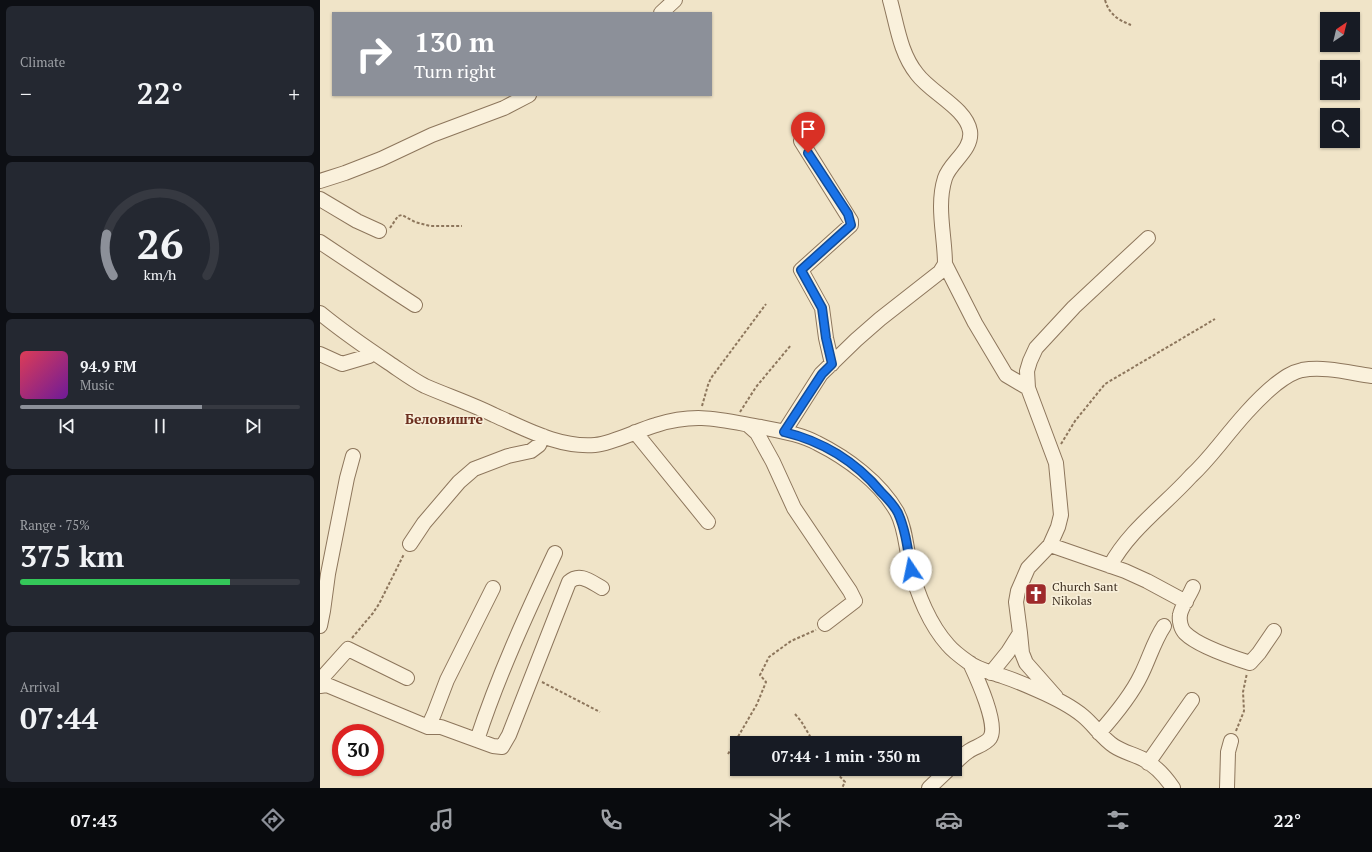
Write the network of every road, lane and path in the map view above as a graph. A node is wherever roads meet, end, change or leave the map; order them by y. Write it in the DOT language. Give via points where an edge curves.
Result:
graph roads {
  1 [pos="675,0"];
  2 [pos="890,0"];
  3 [pos="1105,0"];
  4 [pos="662,12"];
  5 [pos="1131,25"];
  6 [pos="527,96"];
  7 [pos="801,141"];
  8 [pos="320,181"];
  9 [pos="320,199"];
  10 [pos="462,226"];
  11 [pos="379,231"];
  12 [pos="1148,238"];
  13 [pos="320,242"];
  14 [pos="944,264"];
  15 [pos="766,304"];
  16 [pos="415,305"];
  17 [pos="320,313"];
  18 [pos="1215,319"];
  19 [pos="792,345"];
  20 [pos="373,352"];
  21 [pos="320,355"];
  22 [pos="832,364"];
  23 [pos="1372,376"];
  24 [pos="1028,388"];
  25 [pos="699,418"];
  26 [pos="733,422"];
  27 [pos="748,425"];
  28 [pos="635,432"];
  29 [pos="784,432"];
  30 [pos="543,436"];
  31 [pos="353,456"];
  32 [pos="1054,457"];
  33 [pos="708,522"];
  34 [pos="410,544"];
  35 [pos="1050,545"];
  36 [pos="555,553"];
  37 [pos="1110,566"];
  38 [pos="1194,587"];
  39 [pos="494,588"];
  40 [pos="602,588"];
  41 [pos="1186,602"];
  42 [pos="825,624"];
  43 [pos="320,626"];
  44 [pos="1164,626"];
  45 [pos="1274,631"];
  46 [pos="1020,633"];
  47 [pos="351,638"];
  48 [pos="1250,663"];
  49 [pos="970,664"];
  50 [pos="991,673"];
  51 [pos="320,678"];
  52 [pos="408,678"];
  53 [pos="531,678"];
  54 [pos="320,686"];
  55 [pos="1059,700"];
  56 [pos="1192,700"];
  57 [pos="600,712"];
  58 [pos="795,714"];
  59 [pos="428,727"];
  60 [pos="1100,733"];
  61 [pos="810,736"];
  62 [pos="477,740"];
  63 [pos="1231,741"];
  64 [pos="728,754"];
  65 [pos="962,757"];
  66 [pos="1148,763"];
  67 [pos="840,776"];
  68 [pos="942,776"];
  69 [pos="842,788"];
  70 [pos="929,788"];
  71 [pos="1173,788"];
  72 [pos="1227,788"];
  1 -- 4 [label="street"];
  2 -- 14 [label="street" via="902,47 910,65 932,90 962,115 971,132 966,148 945,178 941,199"];
  3 -- 5 [label="path" via="1113,15"];
  6 -- 8 [label="street" via="381,159"];
  7 -- 22 [label="street" via="851,221 851,225 843,234 801,270 822,308"];
  9 -- 11 [label="street"];
  10 -- 11 [label="path" via="430,226 398,216 387,233"];
  12 -- 24 [label="street" via="1074,307 1036,348 1027,371"];
  13 -- 16 [label="street"];
  14 -- 22 [label="street" via="940,272 880,319"];
  14 -- 24 [label="street" via="1006,375"];
  15 -- 25 [label="path" via="711,378"];
  17 -- 20 [label="street"];
  18 -- 32 [label="path" via="1105,384 1075,421"];
  19 -- 26 [label="path" via="756,387"];
  20 -- 21 [label="street" via="369,356 342,364"];
  20 -- 30 [label="street" via="423,385"];
  22 -- 29 [label="street" via="822,374"];
  23 -- 37 [label="street" via="1322,369 1304,369 1291,373 1267,391 1251,408 1201,467 1133,535"];
  24 -- 32 [label="street"];
  25 -- 26 [label="street"];
  25 -- 28 [label="street" via="676,420"];
  26 -- 27 [label="street"];
  27 -- 29 [label="street"];
  27 -- 42 [label="street" via="757,433 794,508 855,601"];
  28 -- 30 [label="street" via="593,445"];
  28 -- 33 [label="street"];
  29 -- 49 [label="street" via="810,439 838,454 864,473 888,500 901,521 911,570 926,611 948,645"];
  30 -- 34 [label="street" via="539,445 531,450 474,469 458,482"];
  31 -- 43 [label="street" via="328,574"];
  32 -- 35 [label="street" via="1061,515"];
  34 -- 47 [label="path" via="379,604"];
  35 -- 37 [label="street"];
  35 -- 46 [label="street" via="1028,568 1019,587 1016,602"];
  36 -- 62 [label="street" via="488,707"];
  37 -- 41 [label="street" via="1147,581"];
  38 -- 41 [label="street"];
  39 -- 59 [label="street" via="447,680"];
  40 -- 53 [label="street" via="580,577 569,582"];
  41 -- 48 [label="street" via="1180,615 1183,632 1193,640"];
  42 -- 64 [label="path" via="791,641 769,657 760,675 766,682 757,704"];
  44 -- 60 [label="street" via="1133,691"];
  45 -- 48 [label="street"];
  46 -- 50 [label="street"];
  46 -- 55 [label="street" via="1026,663"];
  48 -- 63 [label="path" via="1243,692 1243,716"];
  49 -- 50 [label="street"];
  49 -- 65 [label="street" via="988,707 993,732 990,737"];
  50 -- 55 [label="street"];
  51 -- 52 [label="street" via="348,649"];
  53 -- 57 [label="path"];
  53 -- 62 [label="street" via="502,747"];
  54 -- 59 [label="street" via="327,686"];
  55 -- 60 [label="street" via="1084,716"];
  56 -- 66 [label="street"];
  58 -- 61 [label="path"];
  59 -- 62 [label="street" via="441,727"];
  60 -- 66 [label="street" via="1121,750"];
  63 -- 72 [label="street" via="1228,752"];
  66 -- 71 [label="street" via="1165,776"];
  67 -- 69 [label="path" via="845,782"];
  68 -- 70 [label="street"];
}
